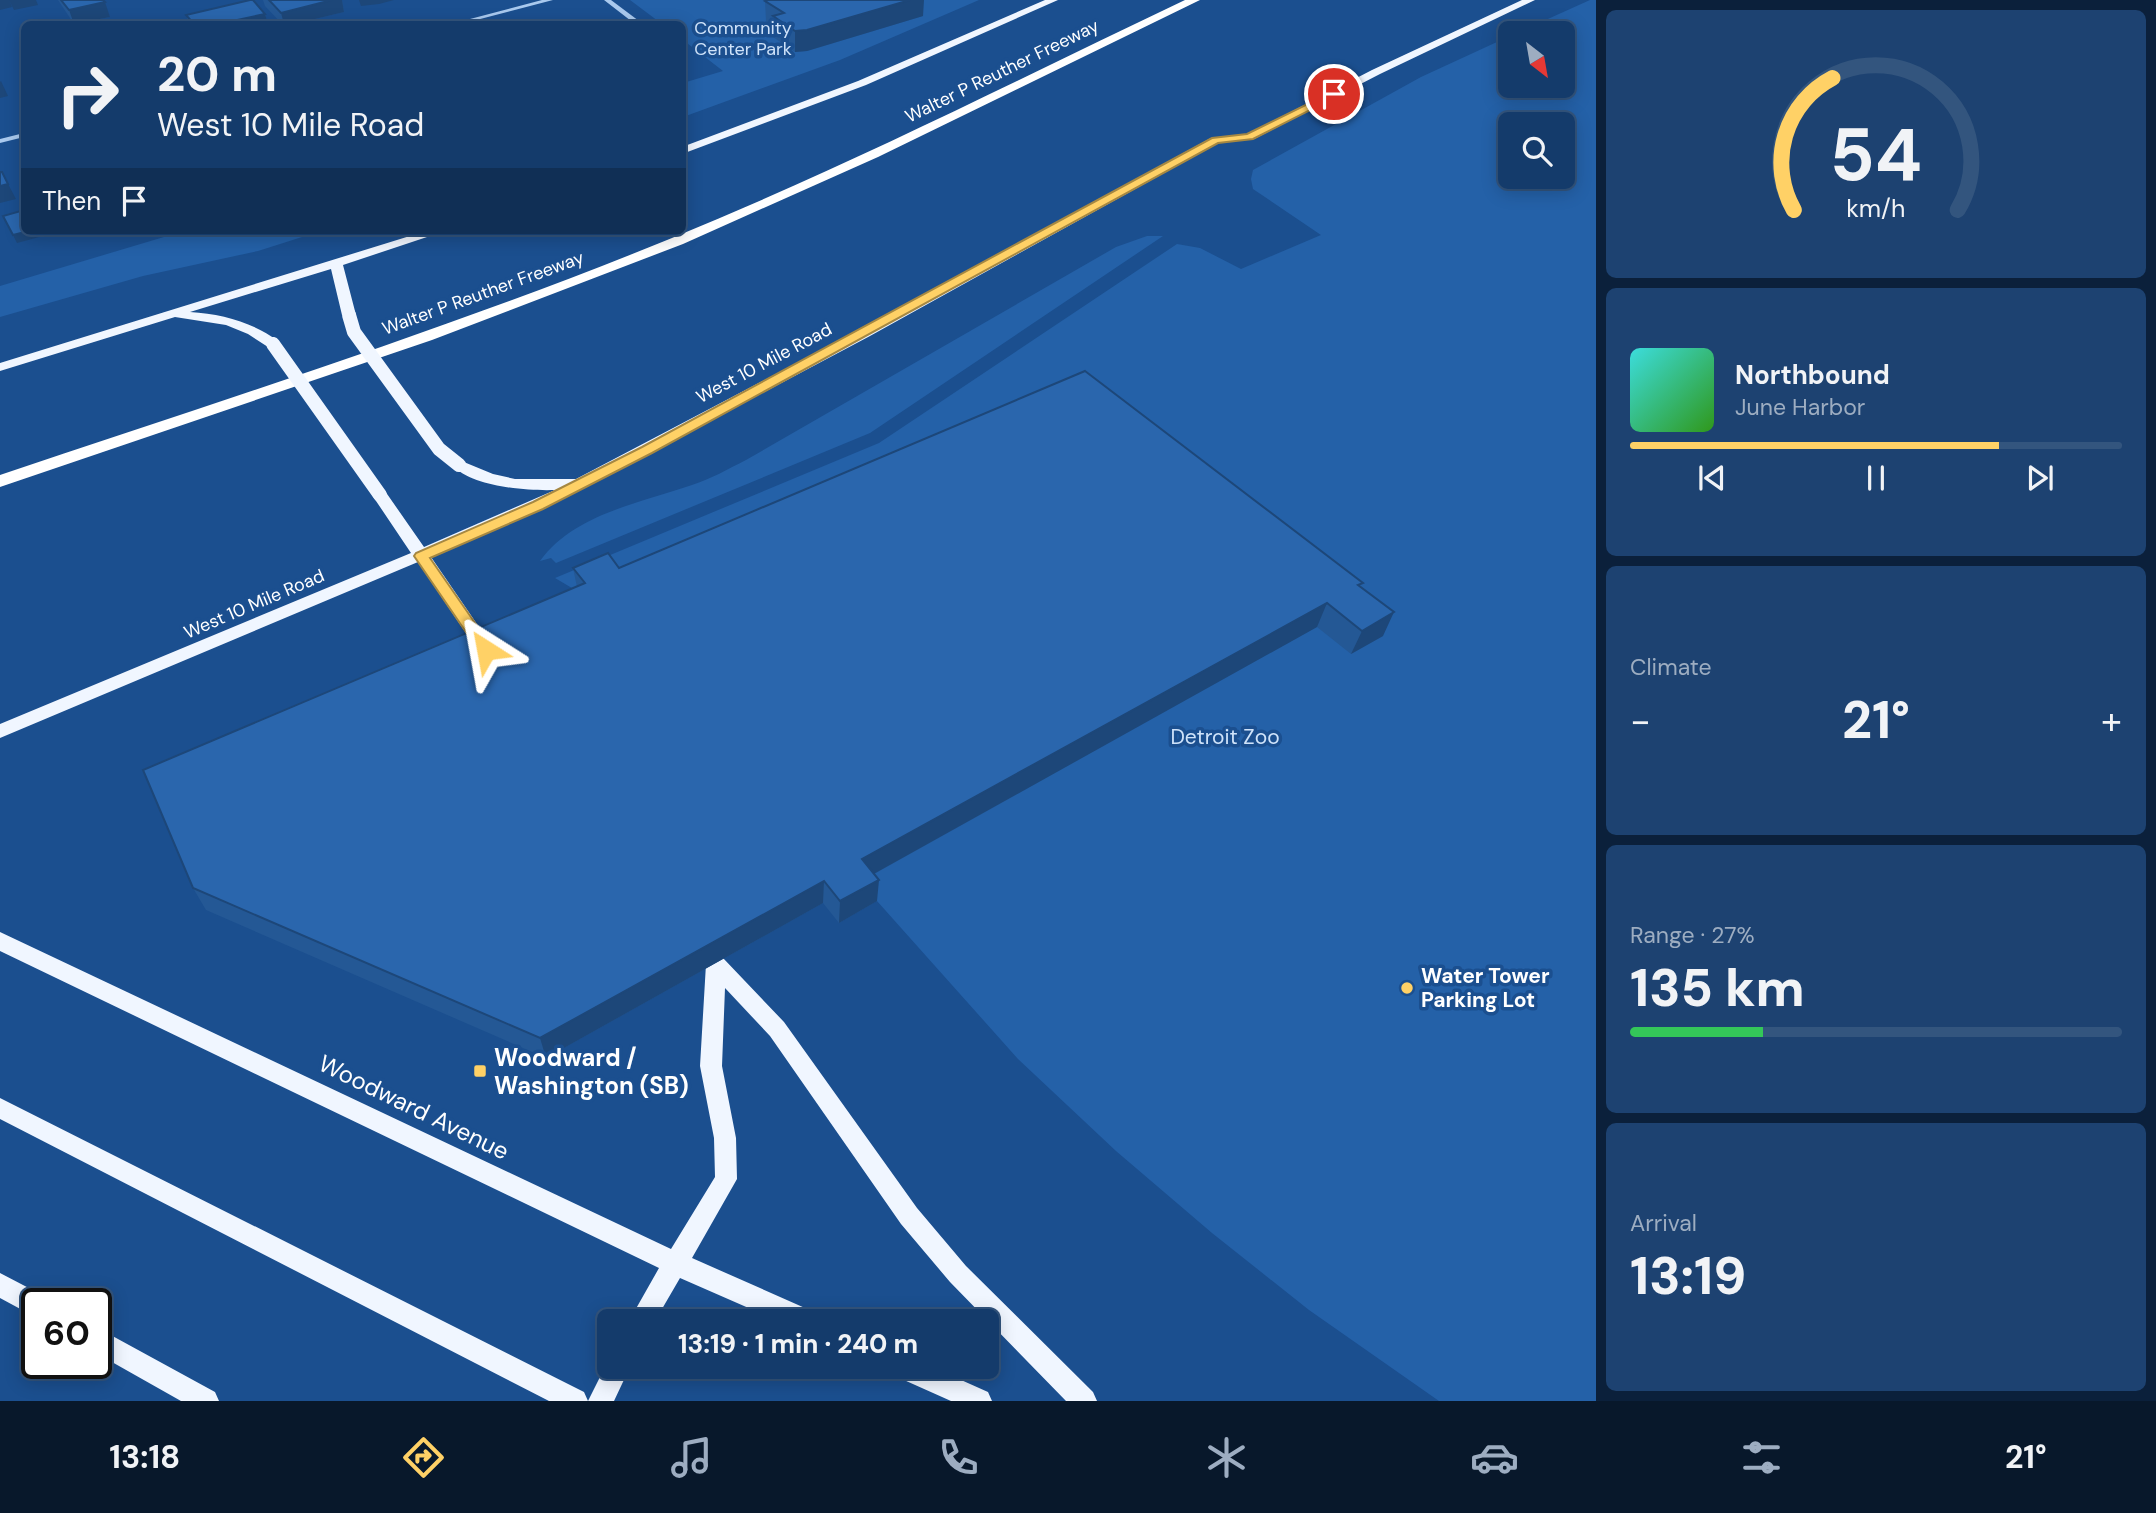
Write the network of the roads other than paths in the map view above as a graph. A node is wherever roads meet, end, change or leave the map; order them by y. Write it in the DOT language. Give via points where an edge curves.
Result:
graph roads {
  1 [pos="550,0"];
  2 [pos="607,0"];
  3 [pos="1054,0"];
  4 [pos="1194,0"];
  5 [pos="1530,0"];
  6 [pos="467,21"];
  7 [pos="635,21"];
  8 [pos="21,136"];
  9 [pos="0,141"];
  10 [pos="686,150"];
  11 [pos="426,235"];
  12 [pos="336,263"];
  13 [pos="165,316"];
  14 [pos="0,368"];
  15 [pos="0,481"];
  16 [pos="585,481"];
  17 [pos="421,556"];
  18 [pos="486,650"];
  19 [pos="0,731"];
  20 [pos="0,941"];
  21 [pos="0,1108"];
  22 [pos="675,1264"];
  23 [pos="0,1286"];
  24 [pos="21,1297"];
  25 [pos="648,1309"];
  26 [pos="777,1309"];
  27 [pos="112,1348"];
  28 [pos="612,1379"];
  29 [pos="930,1379"];
  30 [pos="206,1401"];
  31 [pos="576,1401"];
  32 [pos="601,1401"];
  33 [pos="979,1401"];
  34 [pos="1084,1401"];
  1 -- 6 [label="street"];
  2 -- 7 [label="street"];
  3 -- 10 [label="main road" via="841,92"];
  4 -- 15 [label="highway, Walter P Reuther Freeway" via="676,242 463,324"];
  5 -- 16 [label="main road, West 10 Mile Road" via="1250,137 1215,140"];
  8 -- 9 [label="street"];
  11 -- 12 [label="main road"];
  12 -- 13 [label="main road"];
  12 -- 16 [label="main road, bridge" via="354,332 439,449 486,478 528,487"];
  13 -- 14 [label="main road"];
  13 -- 17 [label="main road, bridge" via="213,318 273,344"];
  16 -- 17 [label="main road, West 10 Mile Road"];
  17 -- 18 [label="main road"];
  17 -- 19 [label="main road, West 10 Mile Road"];
  20 -- 22 [label="main road, Woodward Avenue"];
  21 -- 31 [label="main road"];
  22 -- 25 [label="main road"];
  22 -- 26 [label="main road, Woodward Avenue"];
  22 -- 34 [label="main road" via="726,1179 725,1138 712,1066 716,964 777,1028 909,1216 958,1274"];
  23 -- 24 [label="main road"];
  27 -- 30 [label="main road"];
  28 -- 32 [label="main road"];
  29 -- 33 [label="main road"];
}
